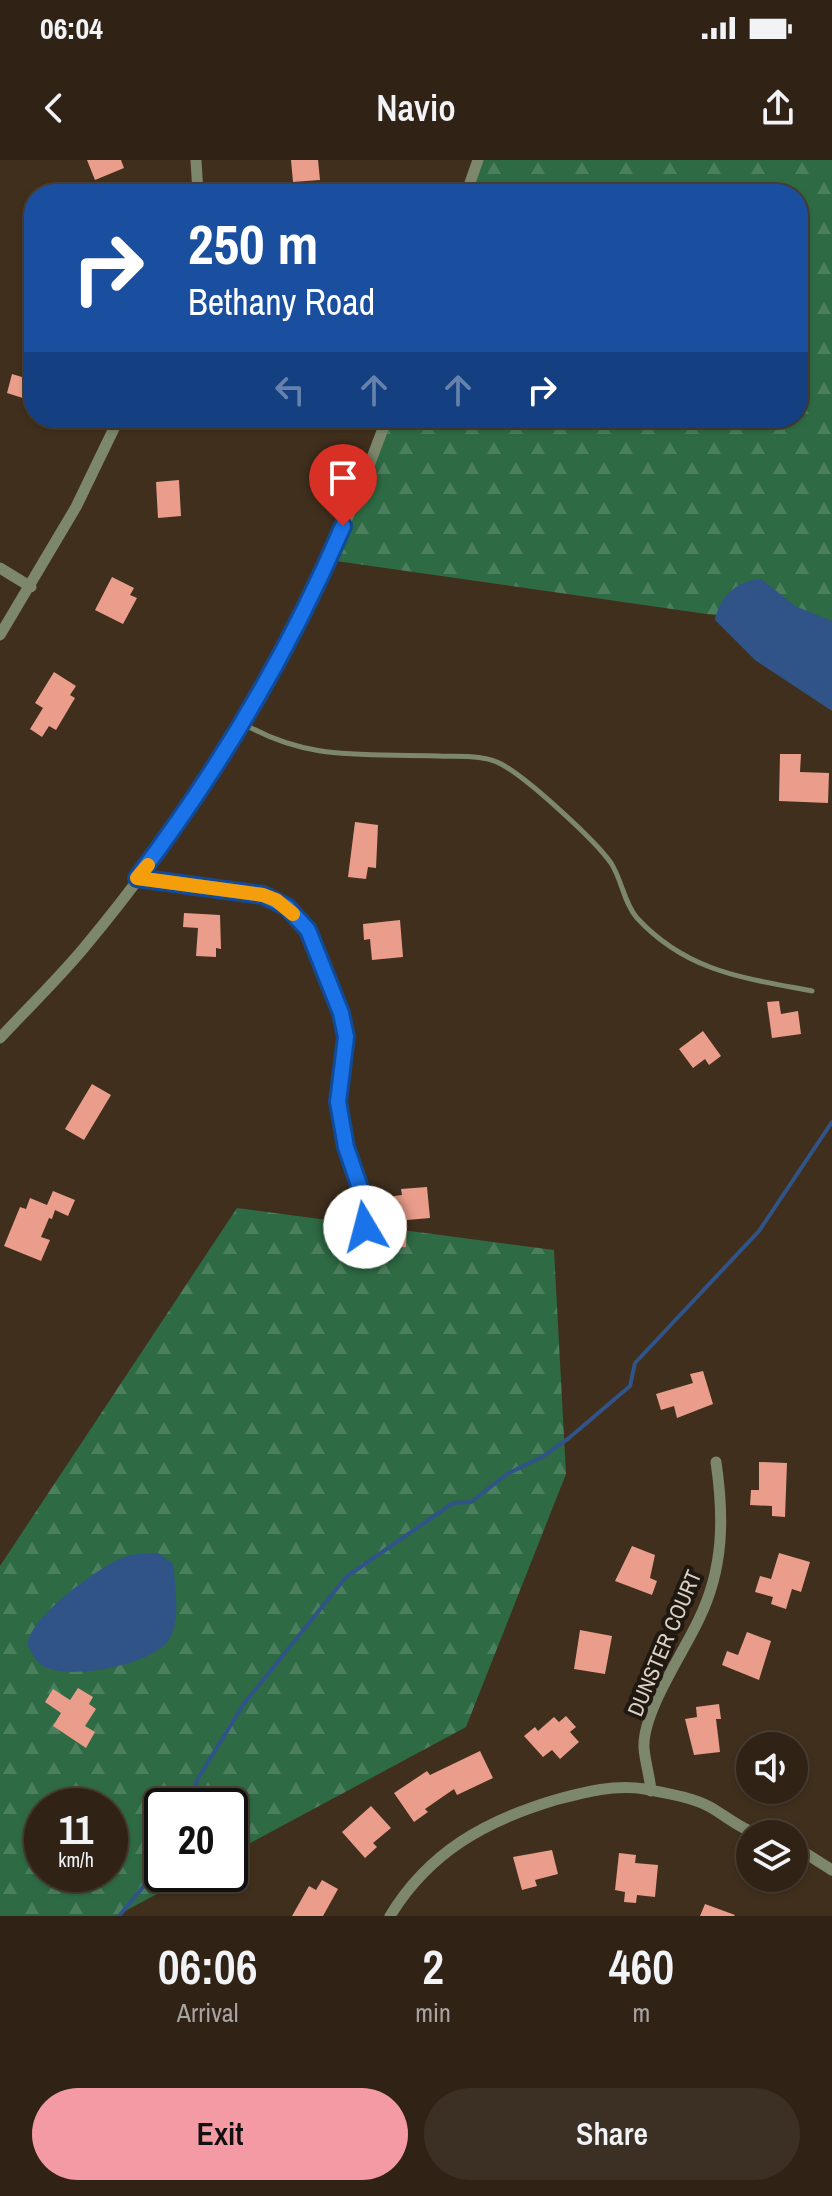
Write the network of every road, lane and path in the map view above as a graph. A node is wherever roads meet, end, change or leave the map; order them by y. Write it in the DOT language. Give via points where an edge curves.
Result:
graph roads {
  1 [pos="196,160"];
  2 [pos="478,160"];
  3 [pos="197,184"];
  4 [pos="470,184"];
  5 [pos="114,428"];
  6 [pos="383,428"];
  7 [pos="0,568"];
  8 [pos="31,587"];
  9 [pos="0,635"];
  10 [pos="243,724"];
  11 [pos="137,878"];
  12 [pos="812,991"];
  13 [pos="0,1038"];
  14 [pos="365,1227"];
  15 [pos="716,1462"];
  16 [pos="651,1791"];
  17 [pos="736,1822"];
  18 [pos="808,1855"];
  19 [pos="832,1870"];
  20 [pos="390,1916"];
  1 -- 3 [label="street"];
  2 -- 4 [label="street"];
  5 -- 8 [label="street"];
  6 -- 10 [label="street" via="318,583"];
  7 -- 8 [label="street"];
  8 -- 9 [label="street"];
  10 -- 11 [label="street"];
  10 -- 12 [label="lane" via="274,742 306,751 464,757 503,765 611,864 634,915 688,959 720,973"];
  11 -- 13 [label="street" via="83,950"];
  11 -- 14 [label="lane" via="263,895 287,907 308,930 346,1037 338,1102"];
  15 -- 16 [label="street, DUNSTER COURT" via="723,1527 718,1563 699,1619 656,1703 644,1747"];
  16 -- 17 [label="street" via="708,1805"];
  16 -- 20 [label="street" via="587,1791 493,1822 428,1867"];
  18 -- 19 [label="street"];
}
